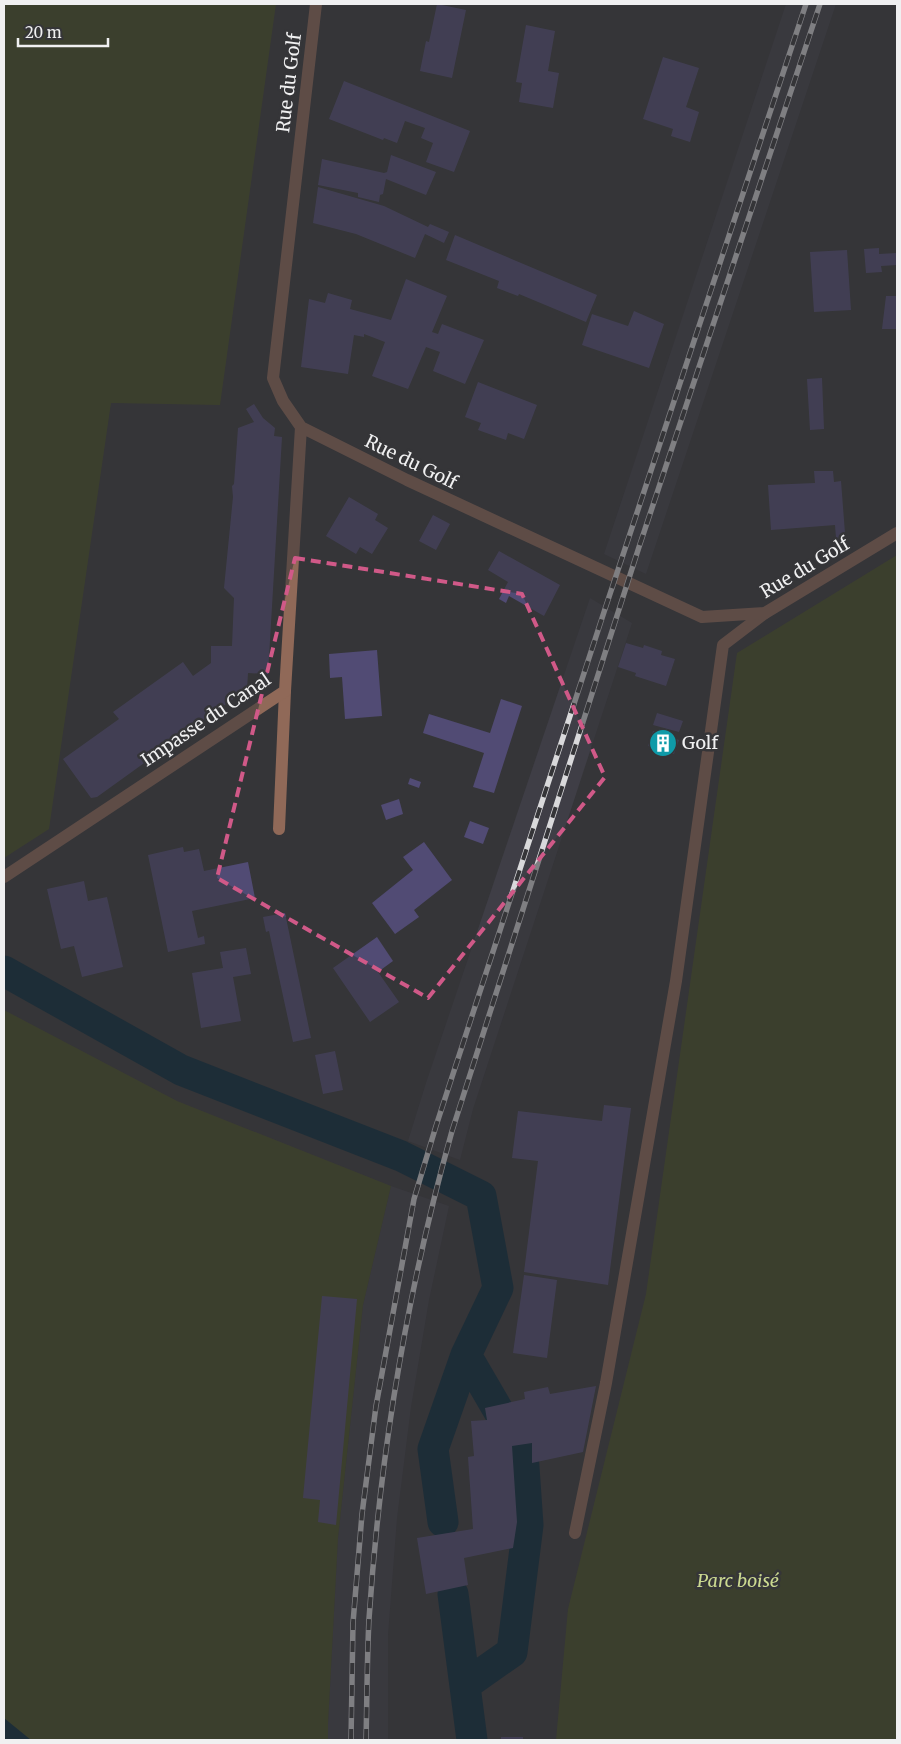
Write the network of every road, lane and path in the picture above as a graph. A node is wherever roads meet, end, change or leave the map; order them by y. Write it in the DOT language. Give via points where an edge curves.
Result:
graph roads {
  1 [pos="316,4"];
  2 [pos="301,427"];
  3 [pos="897,533"];
  4 [pos="765,613"];
  5 [pos="285,691"];
  6 [pos="279,829"];
  7 [pos="4,877"];
  8 [pos="575,1533"];
  1 -- 2 [label="street, Rue du Golf" via="273,378 283,401"];
  2 -- 4 [label="street, Rue du Golf" via="407,480 702,617"];
  2 -- 5 [label="street, Impasse du Canal"];
  3 -- 4 [label="street, Rue du Golf"];
  4 -- 8 [label="street" via="723,645 674,991 606,1383"];
  5 -- 6 [label="street"];
  5 -- 7 [label="street, Impasse du Canal"];
}
